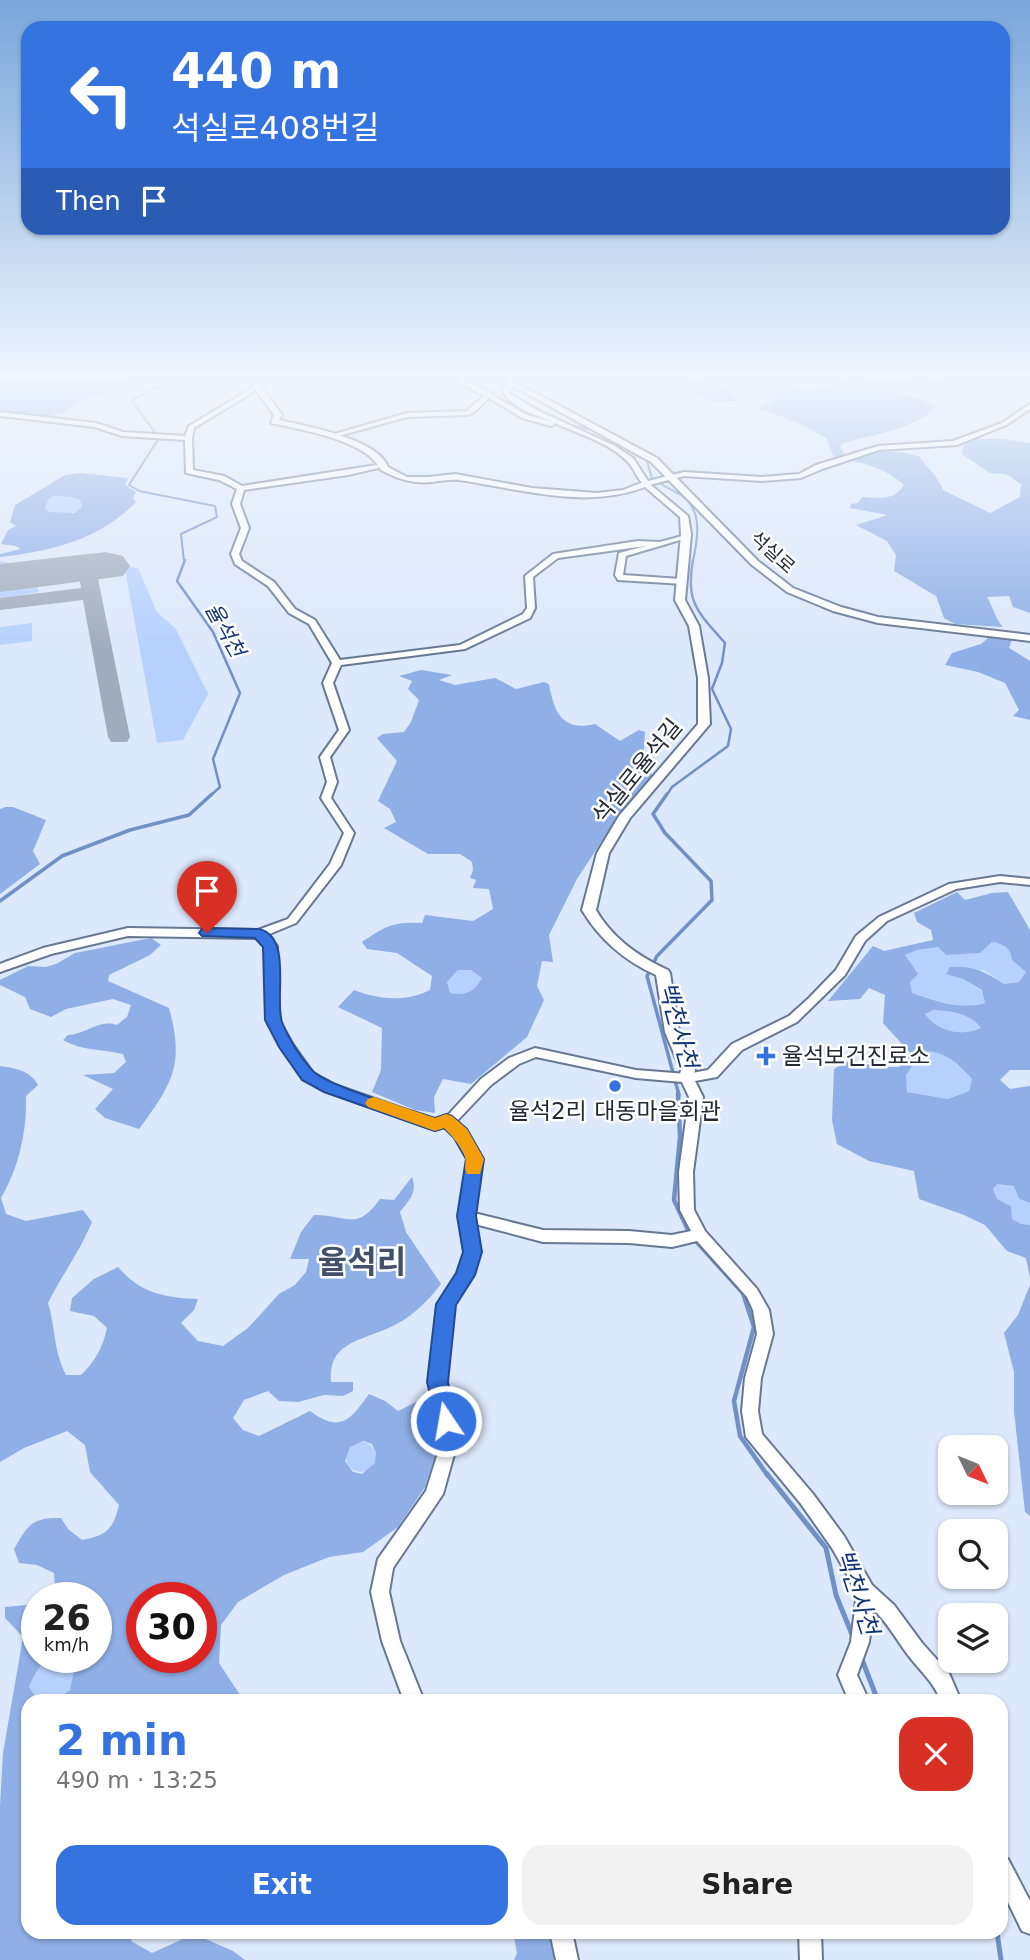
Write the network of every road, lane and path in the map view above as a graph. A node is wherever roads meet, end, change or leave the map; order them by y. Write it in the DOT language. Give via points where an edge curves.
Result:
graph roads {
  1 [pos="189,467"];
  2 [pos="376,467"];
  3 [pos="385,467"];
  4 [pos="639,467"];
  5 [pos="655,467"];
  6 [pos="662,467"];
  7 [pos="818,467"];
  8 [pos="672,477"];
  9 [pos="654,481"];
  10 [pos="241,488"];
  11 [pos="686,490"];
  12 [pos="686,537"];
  13 [pos="659,544"];
  14 [pos="681,582"];
  15 [pos="1030,638"];
  16 [pos="337,663"];
  17 [pos="1030,882"];
  18 [pos="259,934"];
  19 [pos="0,968"];
  20 [pos="678,1076"];
  21 [pos="446,1121"];
  22 [pos="466,1216"];
  23 [pos="694,1237"];
  24 [pos="866,1591"];
  25 [pos="411,1694"];
  26 [pos="856,1694"];
  27 [pos="948,1694"];
  28 [pos="1008,1880"];
  29 [pos="1030,1923"];
  30 [pos="562,1939"];
  31 [pos="810,1939"];
  32 [pos="567,1960"];
  33 [pos="811,1960"];
  1 -- 10 [label="street"];
  2 -- 10 [label="street"];
  3 -- 9 [label="street" via="405,479 455,477 522,490 585,495 625,492"];
  4 -- 9 [label="street"];
  5 -- 9 [label="street"];
  6 -- 8 [label="street, 석실로"];
  7 -- 8 [label="street" via="802,476"];
  8 -- 9 [label="street"];
  8 -- 11 [label="street, 석실로"];
  9 -- 11 [label="street"];
  9 -- 12 [label="street, 석실로율석길" via="684,516"];
  10 -- 16 [label="street" via="236,504 245,528 235,554 238,562 271,584 292,611 312,622"];
  11 -- 15 [label="street, 석실로" via="772,579 803,597 878,620"];
  12 -- 13 [label="street"];
  12 -- 14 [label="street, 석실로율석길"];
  13 -- 14 [label="street" via="622,555 621,578"];
  13 -- 16 [label="street" via="556,556 530,576 527,616 462,647"];
  14 -- 20 [label="street, 석실로율석길" via="680,600 694,626 701,665 704,724 625,816 603,853 589,910 599,927 637,961 663,973 672,1032 688,1070"];
  16 -- 18 [label="street" via="328,683 344,730 325,757 332,782 326,798 349,833 334,864 292,920"];
  17 -- 20 [label="street" via="1000,879 953,886 883,919 860,939 841,972 793,1019 737,1047 712,1074"];
  18 -- 19 [label="street" via="128,932 47,951"];
  18 -- 21 [label="street" via="271,946 273,1020 309,1076 330,1088 435,1125"];
  20 -- 21 [label="street" via="636,1074 535,1052 486,1082"];
  20 -- 23 [label="street" via="696,1097 686,1172 687,1210"];
  21 -- 22 [label="street" via="460,1133 475,1159"];
  22 -- 23 [label="street" via="543,1236 672,1241"];
  22 -- 25 [label="street" via="472,1252 465,1275 446,1304 438,1382 450,1440 434,1494 384,1564 380,1592 391,1641"];
  23 -- 24 [label="street" via="752,1293 761,1310 765,1334 750,1411 754,1437 807,1499"];
  24 -- 26 [label="street" via="847,1675"];
  24 -- 27 [label="street" via="888,1611 943,1680"];
  28 -- 29 [label="street"];
  30 -- 32 [label="street"];
  31 -- 33 [label="street"];
}
